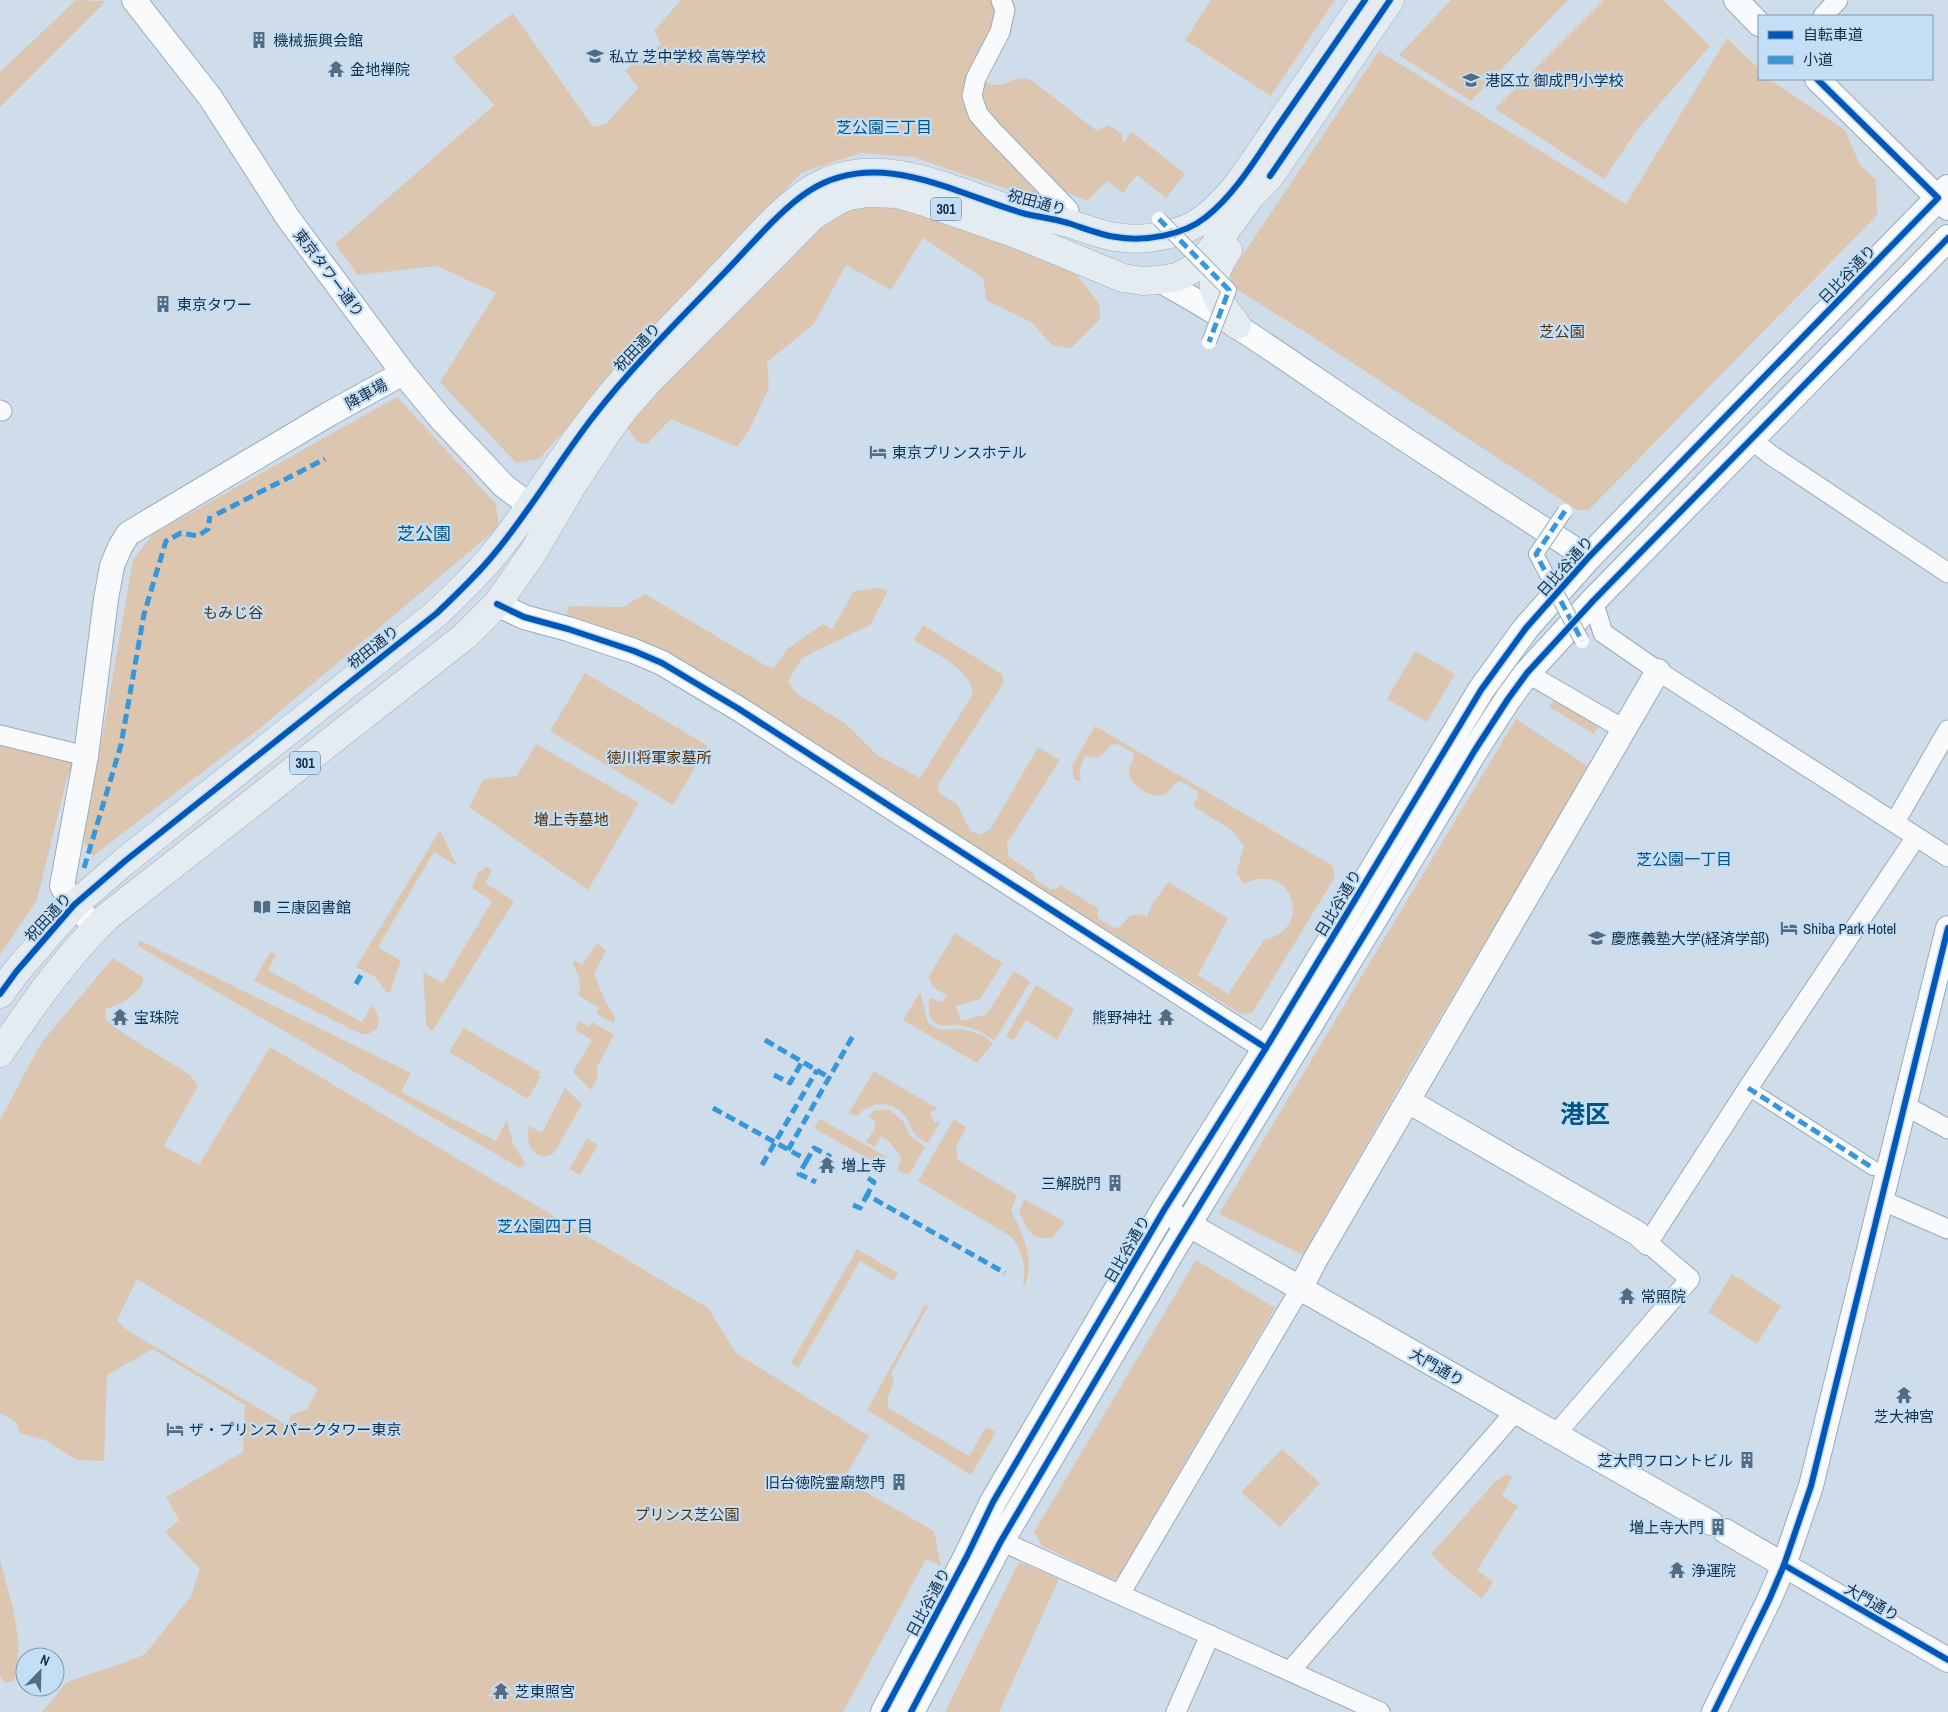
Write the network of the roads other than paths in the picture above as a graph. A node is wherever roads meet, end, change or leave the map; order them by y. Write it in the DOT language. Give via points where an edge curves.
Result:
graph roads {
  1 [pos="134,0"];
  2 [pos="1001,0"];
  3 [pos="1365,0"];
  4 [pos="1390,0"];
  5 [pos="1736,0"];
  6 [pos="1838,0"];
  7 [pos="1824,15"];
  8 [pos="1758,23"];
  9 [pos="1817,80"];
  10 [pos="1270,176"];
  11 [pos="1945,198"];
  12 [pos="1222,204"];
  13 [pos="1025,213"];
  14 [pos="1159,219"];
  15 [pos="1067,222"];
  16 [pos="1948,238"];
  17 [pos="1159,280"];
  18 [pos="1237,325"];
  19 [pos="1209,342"];
  20 [pos="403,373"];
  21 [pos="1752,440"];
  22 [pos="530,506"];
  23 [pos="1565,511"];
  24 [pos="551,522"];
  25 [pos="1588,558"];
  26 [pos="1628,565"];
  27 [pos="1948,573"];
  28 [pos="1593,600"];
  29 [pos="497,604"];
  30 [pos="1582,642"];
  31 [pos="1658,671"];
  32 [pos="1527,673"];
  33 [pos="1625,730"];
  34 [pos="1948,730"];
  35 [pos="0,735"];
  36 [pos="86,756"];
  37 [pos="1895,822"];
  38 [pos="1916,837"];
  39 [pos="1948,857"];
  40 [pos="74,905"];
  41 [pos="97,928"];
  42 [pos="1948,928"];
  43 [pos="0,994"];
  44 [pos="1266,1048"];
  45 [pos="0,1053"];
  46 [pos="1748,1088"];
  47 [pos="1408,1101"];
  48 [pos="1904,1105"];
  49 [pos="1948,1129"];
  50 [pos="1873,1168"];
  51 [pos="1881,1200"];
  52 [pos="1164,1210"];
  53 [pos="1188,1224"];
  54 [pos="1948,1229"];
  55 [pos="1648,1244"];
  56 [pos="1300,1289"];
  57 [pos="1515,1412"];
  58 [pos="1555,1435"];
  59 [pos="1002,1541"];
  60 [pos="1784,1565"];
  61 [pos="1120,1594"];
  62 [pos="1210,1634"];
  63 [pos="1948,1660"];
  64 [pos="1290,1671"];
  65 [pos="884,1712"];
  66 [pos="911,1712"];
  67 [pos="1176,1712"];
  68 [pos="1380,1712"];
  69 [pos="1714,1712"];
  1 -- 20 [label="street, 東京タワー通り" via="210,97 288,218"];
  2 -- 15 [label="street" via="1005,10 1000,32 976,78 972,96 978,114 1069,210"];
  3 -- 12 [label="main road, 祝田通り / 301"];
  4 -- 10 [label="main road, 301"];
  5 -- 8 [label="street"];
  6 -- 7 [label="street"];
  9 -- 11 [label="street"];
  10 -- 17 [label="main road, 301" via="1205,258 1192,270"];
  10 -- 18 [label="main road" via="1262,201 1226,254 1213,282 1218,300"];
  11 -- 25 [label="main road, 日比谷通り"];
  12 -- 15 [label="main road, 祝田通り / 301" via="1204,220 1188,228 1155,237 1118,238"];
  12 -- 17 [label="main road"];
  13 -- 15 [label="main road, 祝田通り / 301"];
  13 -- 17 [label="main road" via="1144,265"];
  13 -- 22 [label="main road, 祝田通り / 301" via="930,180 900,174 841,177 810,190 761,235 628,374"];
  14 -- 19 [label="street, bridge" via="1229,290"];
  16 -- 21 [label="main road"];
  17 -- 18 [label="street"];
  17 -- 24 [label="main road, 301" via="1124,278 1020,235 898,194 849,196 814,215 631,401"];
  18 -- 25 [label="street"];
  20 -- 22 [label="street, 東京タワー通り" via="504,486"];
  20 -- 36 [label="street, 降車場" via="128,534 112,566"];
  21 -- 26 [label="main road"];
  21 -- 27 [label="street"];
  22 -- 24 [label="street, 東京タワー通り"];
  22 -- 40 [label="main road, 祝田通り / 301" via="494,555 437,613"];
  23 -- 30 [label="street, bridge" via="1536,554"];
  24 -- 29 [label="main road, 301"];
  25 -- 26 [label="main road" via="1606,568"];
  25 -- 28 [label="main road"];
  25 -- 44 [label="main road, 日比谷通り" via="1526,628 1481,690"];
  26 -- 28 [label="main road"];
  28 -- 31 [label="street" via="1603,633"];
  28 -- 32 [label="main road"];
  29 -- 41 [label="main road, 301" via="457,642 147,884"];
  29 -- 44 [label="street" via="524,617 662,663"];
  31 -- 33 [label="street"];
  31 -- 37 [label="street"];
  32 -- 33 [label="street"];
  32 -- 53 [label="main road" via="1475,750"];
  33 -- 47 [label="street"];
  34 -- 37 [label="street"];
  35 -- 36 [label="street"];
  36 -- 40 [label="street, 降車場" via="62,886"];
  37 -- 38 [label="street"];
  38 -- 39 [label="street"];
  38 -- 46 [label="street"];
  40 -- 41 [label="street, 降車場"];
  40 -- 43 [label="main road, 祝田通り / 301"];
  41 -- 45 [label="main road, 301" via="42,991"];
  42 -- 48 [label="street"];
  44 -- 52 [label="main road, 日比谷通り"];
  46 -- 50 [label="street"];
  46 -- 55 [label="street"];
  47 -- 55 [label="street" via="1637,1233"];
  47 -- 56 [label="street"];
  48 -- 49 [label="street"];
  48 -- 51 [label="street"];
  51 -- 54 [label="street"];
  51 -- 60 [label="street" via="1811,1486"];
  52 -- 53 [label="street, 大門通り"];
  52 -- 65 [label="main road, 日比谷通り" via="993,1502"];
  53 -- 56 [label="street, 大門通り"];
  53 -- 59 [label="main road"];
  55 -- 58 [label="street" via="1690,1279"];
  56 -- 57 [label="street, 大門通り"];
  56 -- 61 [label="street"];
  57 -- 58 [label="street, 大門通り"];
  57 -- 64 [label="street"];
  58 -- 60 [label="street, 大門通り"];
  59 -- 61 [label="street"];
  59 -- 66 [label="main road"];
  60 -- 63 [label="street, 大門通り"];
  60 -- 69 [label="street"];
  61 -- 62 [label="street"];
  62 -- 64 [label="street"];
  62 -- 67 [label="street"];
  64 -- 68 [label="street"];
}
